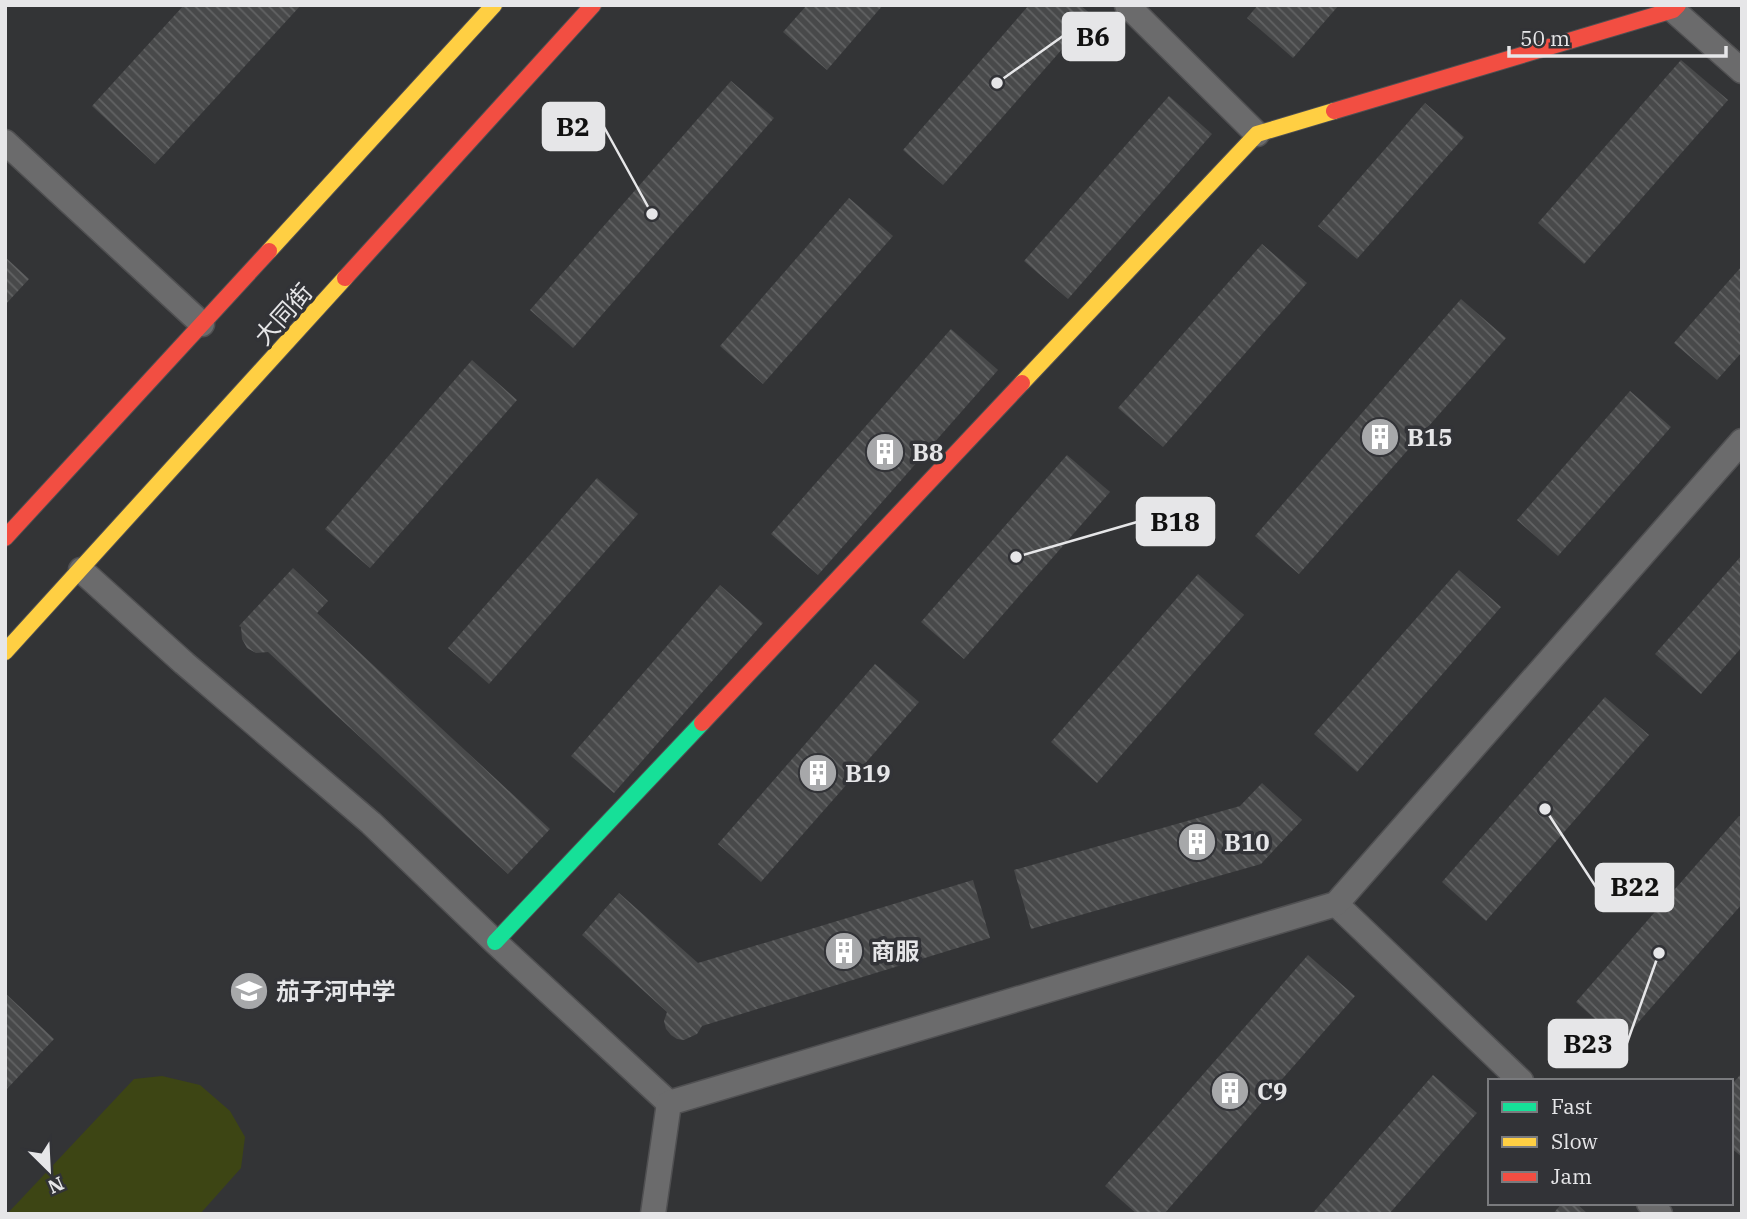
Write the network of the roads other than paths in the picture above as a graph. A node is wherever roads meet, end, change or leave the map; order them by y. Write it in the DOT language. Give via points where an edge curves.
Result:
graph roads {
  1 [pos="494,5"];
  2 [pos="593,5"];
  3 [pos="1127,5"];
  4 [pos="1676,8"];
  5 [pos="1742,71"];
  6 [pos="1257,134"];
  7 [pos="5,142"];
  8 [pos="202,324"];
  9 [pos="1742,441"];
  10 [pos="5,538"];
  11 [pos="81,570"];
  12 [pos="5,652"];
  13 [pos="1336,904"];
  14 [pos="495,942"];
  15 [pos="1519,1079"];
  16 [pos="668,1103"];
  17 [pos="653,1214"];
  1 -- 8 [label="main road"];
  2 -- 11 [label="main road, 大同街"];
  3 -- 6 [label="street"];
  4 -- 5 [label="street"];
  4 -- 6 [label="main road"];
  6 -- 14 [label="main road"];
  7 -- 8 [label="street"];
  8 -- 10 [label="main road"];
  9 -- 13 [label="street"];
  11 -- 12 [label="main road, 大同街"];
  11 -- 14 [label="street" via="371,823"];
  13 -- 15 [label="street"];
  13 -- 16 [label="street"];
  14 -- 16 [label="street"];
  16 -- 17 [label="street"];
}
